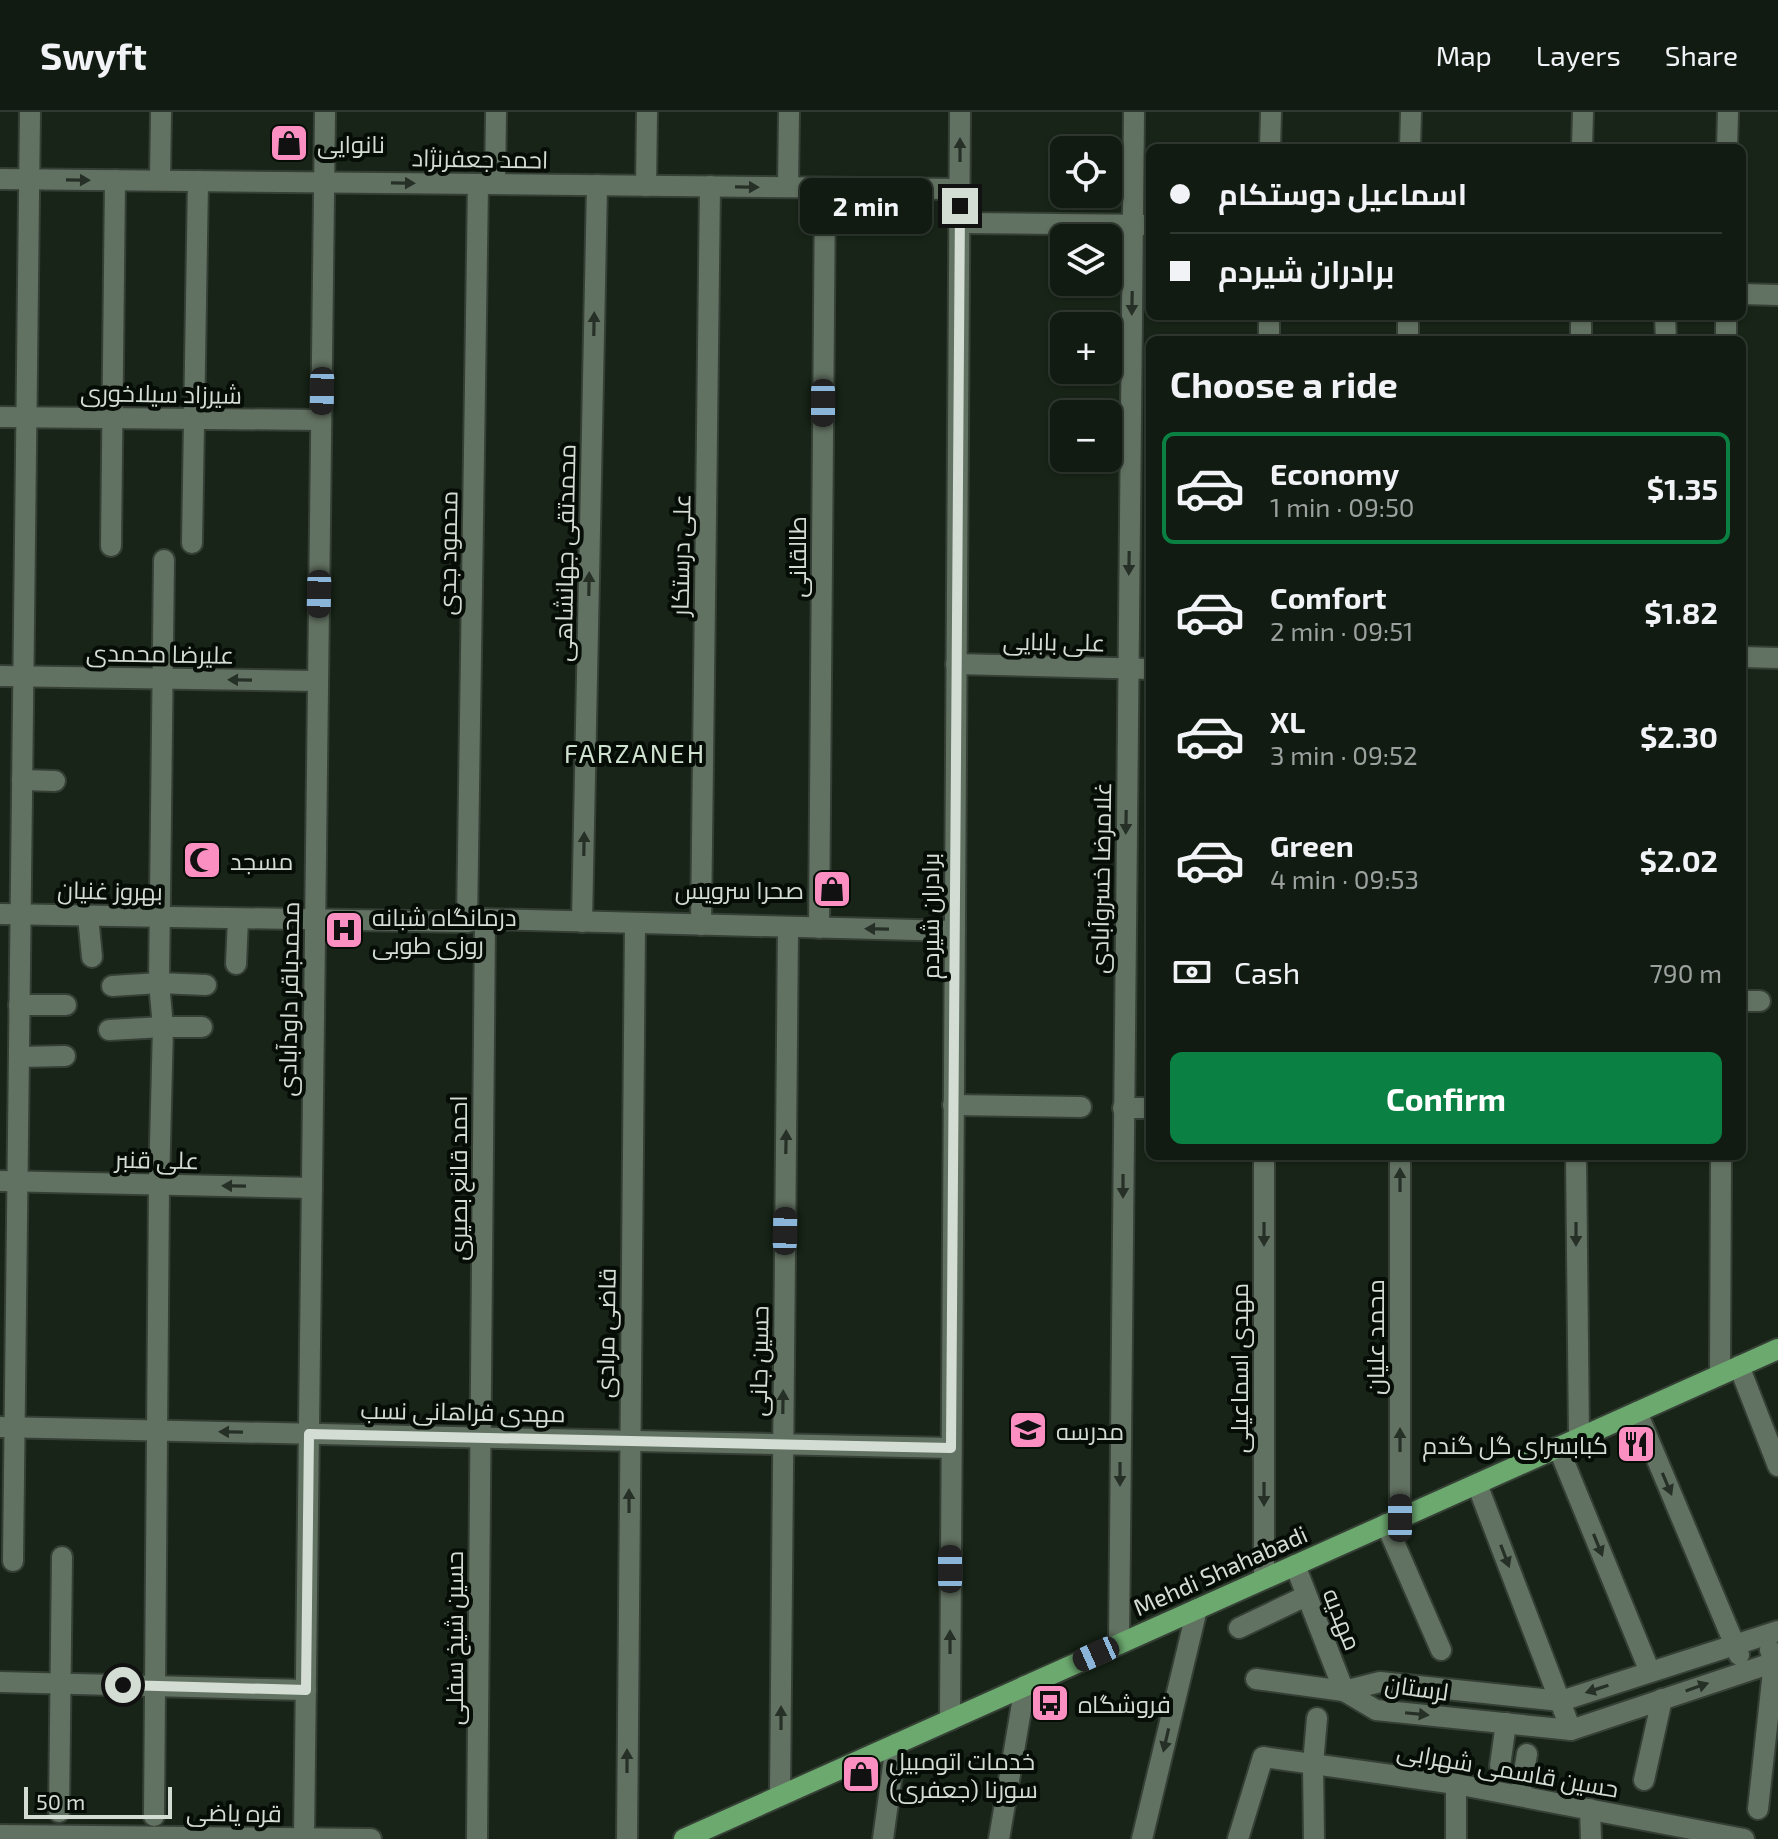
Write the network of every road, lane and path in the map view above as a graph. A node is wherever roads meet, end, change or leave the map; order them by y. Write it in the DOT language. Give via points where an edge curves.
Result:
graph roads {
  1 [pos="30,112"];
  2 [pos="161,112"];
  3 [pos="325,112"];
  4 [pos="496,112"];
  5 [pos="647,112"];
  6 [pos="789,112"];
  7 [pos="960,112"];
  8 [pos="1134,112"];
  9 [pos="1271,112"];
  10 [pos="1411,112"];
  11 [pos="1583,112"];
  12 [pos="1728,112"];
  13 [pos="1270,144"];
  14 [pos="1410,144"];
  15 [pos="1582,144"];
  16 [pos="1727,144"];
  17 [pos="0,179"];
  18 [pos="29,179"];
  19 [pos="115,180"];
  20 [pos="160,180"];
  21 [pos="198,181"];
  22 [pos="325,182"];
  23 [pos="487,184"];
  24 [pos="597,185"];
  25 [pos="646,186"];
  26 [pos="710,186"];
  27 [pos="788,187"];
  28 [pos="825,188"];
  29 [pos="960,189"];
  30 [pos="959,223"];
  31 [pos="1141,225"];
  32 [pos="1746,294"];
  33 [pos="1778,295"];
  34 [pos="0,417"];
  35 [pos="26,417"];
  36 [pos="113,418"];
  37 [pos="194,419"];
  38 [pos="321,420"];
  39 [pos="192,543"];
  40 [pos="111,546"];
  41 [pos="164,560"];
  42 [pos="1746,657"];
  43 [pos="1778,658"];
  44 [pos="956,664"];
  45 [pos="1128,669"];
  46 [pos="1146,669"];
  47 [pos="0,676"];
  48 [pos="23,676"];
  49 [pos="163,679"];
  50 [pos="318,681"];
  51 [pos="22,780"];
  52 [pos="55,781"];
  53 [pos="10,915"];
  54 [pos="88,916"];
  55 [pos="161,917"];
  56 [pos="238,919"];
  57 [pos="315,920"];
  58 [pos="476,921"];
  59 [pos="582,922"];
  60 [pos="635,923"];
  61 [pos="701,925"];
  62 [pos="788,927"];
  63 [pos="819,928"];
  64 [pos="955,931"];
  65 [pos="92,957"];
  66 [pos="236,964"];
  67 [pos="159,983"];
  68 [pos="206,985"];
  69 [pos="112,986"];
  70 [pos="19,1005"];
  71 [pos="66,1005"];
  72 [pos="163,1027"];
  73 [pos="202,1027"];
  74 [pos="109,1030"];
  75 [pos="65,1056"];
  76 [pos="19,1057"];
  77 [pos="953,1105"];
  78 [pos="1081,1107"];
  79 [pos="1123,1108"];
  80 [pos="1146,1108"];
  81 [pos="1264,1160"];
  82 [pos="1400,1160"];
  83 [pos="1576,1160"];
  84 [pos="1721,1160"];
  85 [pos="9,1182"];
  86 [pos="159,1185"];
  87 [pos="312,1188"];
  88 [pos="1778,1349"];
  89 [pos="1739,1366"];
  90 [pos="1720,1375"];
  91 [pos="1637,1412"];
  92 [pos="7,1427"];
  93 [pos="157,1430"];
  94 [pos="309,1434"];
  95 [pos="481,1437"];
  96 [pos="1579,1438"];
  97 [pos="629,1441"];
  98 [pos="783,1444"];
  99 [pos="1558,1447"];
  100 [pos="951,1448"];
  101 [pos="1778,1466"];
  102 [pos="1477,1484"];
  103 [pos="1393,1521"];
  104 [pos="62,1557"];
  105 [pos="13,1561"];
  106 [pos="1295,1565"];
  107 [pos="1264,1579"];
  108 [pos="1306,1596"];
  109 [pos="1197,1609"];
  110 [pos="1239,1628"];
  111 [pos="1772,1633"];
  112 [pos="1119,1644"];
  113 [pos="1734,1644"];
  114 [pos="1441,1650"];
  115 [pos="1776,1661"];
  116 [pos="1745,1671"];
  117 [pos="1650,1672"];
  118 [pos="1256,1679"];
  119 [pos="0,1682"];
  120 [pos="60,1684"];
  121 [pos="155,1686"];
  122 [pos="1025,1686"];
  123 [pos="306,1690"];
  124 [pos="1344,1691"];
  125 [pos="1662,1699"];
  126 [pos="1561,1701"];
  127 [pos="1317,1718"];
  128 [pos="950,1720"];
  129 [pos="1506,1723"];
  130 [pos="1571,1730"];
  131 [pos="896,1744"];
  132 [pos="1527,1754"];
  133 [pos="1313,1764"];
  134 [pos="1500,1766"];
  135 [pos="1644,1780"];
  136 [pos="1456,1784"];
  137 [pos="780,1796"];
  138 [pos="1520,1796"];
  139 [pos="1590,1809"];
  140 [pos="1758,1809"];
  141 [pos="59,1812"];
  142 [pos="154,1816"];
  143 [pos="0,1835"];
  144 [pos="41,1837"];
  145 [pos="1720,1837"];
  146 [pos="304,1839"];
  147 [pos="371,1839"];
  148 [pos="477,1839"];
  149 [pos="627,1839"];
  150 [pos="684,1839"];
  151 [pos="883,1839"];
  152 [pos="999,1839"];
  153 [pos="1142,1839"];
  154 [pos="1238,1839"];
  155 [pos="1314,1839"];
  156 [pos="1456,1839"];
  157 [pos="1591,1839"];
  158 [pos="1744,1839"];
  1 -- 18 [label="street"];
  2 -- 20 [label="street"];
  3 -- 22 [label="street, محمدباقر داودآبادی"];
  4 -- 23 [label="street, محمود جدی"];
  5 -- 25 [label="street"];
  6 -- 27 [label="street"];
  29 -- 7 [label="street, برادران شیردم, one-way"];
  8 -- 31 [label="street, غلامرضا خسروآبادی"];
  9 -- 13 [label="street"];
  10 -- 14 [label="street"];
  11 -- 15 [label="street"];
  12 -- 16 [label="street"];
  17 -- 18 [label="street, احمد جعفرنژاد"];
  18 -- 19 [label="street, احمد جعفرنژاد, one-way"];
  18 -- 35 [label="street"];
  19 -- 20 [label="street, احمد جعفرنژاد"];
  19 -- 36 [label="street"];
  20 -- 21 [label="street, احمد جعفرنژاد"];
  21 -- 22 [label="street, احمد جعفرنژاد"];
  21 -- 37 [label="street"];
  22 -- 23 [label="street, احمد جعفرنژاد, one-way"];
  22 -- 38 [label="street, محمدباقر داودآبادی"];
  23 -- 24 [label="street, احمد جعفرنژاد"];
  23 -- 58 [label="street, محمود جدی"];
  24 -- 25 [label="street, احمد جعفرنژاد"];
  59 -- 24 [label="street, محمدتقی جهانشاهی, one-way"];
  25 -- 26 [label="street, احمد جعفرنژاد"];
  26 -- 27 [label="street, احمد جعفرنژاد, one-way"];
  26 -- 61 [label="street, علی درستکار"];
  27 -- 28 [label="street, احمد جعفرنژاد"];
  28 -- 29 [label="street, احمد جعفرنژاد"];
  28 -- 63 [label="street, طالقانی"];
  29 -- 30 [label="street, برادران شیردم"];
  30 -- 31 [label="street"];
  30 -- 44 [label="street, برادران شیردم"];
  31 -- 45 [label="street, غلامرضا خسروآبادی, one-way"];
  32 -- 33 [label="street"];
  34 -- 35 [label="street, شیرزاد سیلاخوری"];
  35 -- 36 [label="street, شیرزاد سیلاخوری"];
  35 -- 48 [label="street"];
  36 -- 37 [label="street, شیرزاد سیلاخوری"];
  36 -- 40 [label="street"];
  37 -- 38 [label="street, شیرزاد سیلاخوری"];
  37 -- 39 [label="street"];
  38 -- 50 [label="street, محمدباقر داودآبادی"];
  41 -- 49 [label="street"];
  42 -- 43 [label="street"];
  44 -- 45 [label="street, علی بابایی"];
  44 -- 64 [label="street, برادران شیردم"];
  45 -- 46 [label="street, علی بابایی"];
  45 -- 79 [label="street, غلامرضا خسروآبادی, one-way"];
  47 -- 48 [label="street, علیرضا محمدی"];
  48 -- 49 [label="street, علیرضا محمدی"];
  48 -- 51 [label="street"];
  50 -- 49 [label="street, علیرضا محمدی, one-way"];
  49 -- 55 [label="street"];
  50 -- 57 [label="street, محمدباقر داودآبادی"];
  51 -- 52 [label="street"];
  51 -- 53 [label="street"];
  53 -- 54 [label="street, بهروز غنیان"];
  53 -- 70 [label="street"];
  54 -- 55 [label="street, بهروز غنیان"];
  54 -- 65 [label="street"];
  55 -- 56 [label="street, بهروز غنیان"];
  55 -- 67 [label="street"];
  56 -- 57 [label="street, بهروز غنیان"];
  56 -- 66 [label="street"];
  57 -- 58 [label="street, بهروز غنیان"];
  57 -- 87 [label="street, محمدباقر داودآبادی"];
  58 -- 59 [label="street, بهروز غنیان"];
  58 -- 95 [label="street, احمد قانع بصیری"];
  59 -- 60 [label="street, بهروز غنیان"];
  60 -- 61 [label="street, بهروز غنیان"];
  60 -- 97 [label="street, قاضی مرادی"];
  61 -- 62 [label="street, بهروز غنیان"];
  62 -- 63 [label="street, بهروز غنیان"];
  98 -- 62 [label="street, حسین جانی, one-way"];
  64 -- 63 [label="street, بهروز غنیان, one-way"];
  64 -- 77 [label="street, برادران شیردم"];
  67 -- 68 [label="street"];
  67 -- 69 [label="street"];
  67 -- 72 [label="street"];
  70 -- 71 [label="street"];
  70 -- 76 [label="street"];
  72 -- 73 [label="street"];
  72 -- 74 [label="street"];
  72 -- 86 [label="street"];
  75 -- 76 [label="street"];
  76 -- 85 [label="street"];
  77 -- 78 [label="street"];
  77 -- 100 [label="street, برادران شیردم"];
  79 -- 80 [label="street"];
  79 -- 112 [label="street, غلامرضا خسروآبادی, one-way"];
  81 -- 107 [label="street, مهدی اسماعیلی, one-way"];
  103 -- 82 [label="street, محمد علیان, one-way"];
  83 -- 96 [label="street, one-way"];
  84 -- 90 [label="street"];
  85 -- 86 [label="street, علی قنبر"];
  85 -- 92 [label="street"];
  87 -- 86 [label="street, علی قنبر, one-way"];
  86 -- 93 [label="street"];
  87 -- 94 [label="street, محمدباقر داودآبادی"];
  88 -- 89 [label="main road, Mehdi Shahabadi"];
  89 -- 90 [label="main road, Mehdi Shahabadi"];
  89 -- 101 [label="street"];
  90 -- 91 [label="main road, Mehdi Shahabadi"];
  91 -- 96 [label="main road, Mehdi Shahabadi"];
  91 -- 113 [label="street, one-way"];
  92 -- 93 [label="street, مهدی فراهانی نسب"];
  92 -- 105 [label="street"];
  94 -- 93 [label="street, مهدی فراهانی نسب, one-way"];
  93 -- 121 [label="street"];
  94 -- 95 [label="street, مهدی فراهانی نسب"];
  94 -- 123 [label="street, محمدباقر داودآبادی"];
  95 -- 97 [label="street, مهدی فراهانی نسب"];
  95 -- 148 [label="street, حسین شیخ سفلی"];
  96 -- 99 [label="main road, Mehdi Shahabadi"];
  97 -- 98 [label="street, مهدی فراهانی نسب"];
  149 -- 97 [label="street, قاضی مرادی, one-way"];
  98 -- 100 [label="street, مهدی فراهانی نسب"];
  137 -- 98 [label="street, حسین جانی, one-way"];
  99 -- 102 [label="main road, Mehdi Shahabadi"];
  99 -- 117 [label="street, one-way"];
  128 -- 100 [label="street, برادران شیردم, one-way"];
  102 -- 103 [label="main road, Mehdi Shahabadi"];
  102 -- 126 [label="street, one-way"];
  103 -- 106 [label="main road, Mehdi Shahabadi"];
  103 -- 114 [label="street"];
  104 -- 120 [label="street"];
  106 -- 107 [label="main road, Mehdi Shahabadi"];
  106 -- 108 [label="street, مهدیه"];
  107 -- 109 [label="main road, Mehdi Shahabadi"];
  108 -- 110 [label="street"];
  108 -- 124 [label="street, مهدیه"];
  109 -- 112 [label="main road, Mehdi Shahabadi"];
  109 -- 153 [label="street, one-way"];
  111 -- 113 [label="street, لرستان"];
  111 -- 115 [label="street"];
  112 -- 122 [label="main road, Mehdi Shahabadi"];
  113 -- 116 [label="street"];
  113 -- 117 [label="street, لرستان"];
  115 -- 116 [label="street, لرستان"];
  115 -- 140 [label="street"];
  125 -- 116 [label="street, لرستان, one-way"];
  117 -- 126 [label="street, لرستان, one-way"];
  118 -- 124 [label="street"];
  119 -- 120 [label="street"];
  120 -- 121 [label="street"];
  120 -- 141 [label="street"];
  121 -- 123 [label="street"];
  121 -- 142 [label="street"];
  122 -- 128 [label="main road, Mehdi Shahabadi"];
  122 -- 152 [label="street"];
  123 -- 146 [label="street, محمدباقر داودآبادی"];
  124 -- 126 [label="street, لرستان" via="1380,1682"];
  124 -- 129 [label="street, لرستان, one-way" via="1376,1710"];
  125 -- 130 [label="street, لرستان"];
  125 -- 135 [label="street"];
  126 -- 130 [label="street"];
  127 -- 133 [label="street"];
  128 -- 131 [label="main road, Mehdi Shahabadi"];
  129 -- 130 [label="street, لرستان"];
  129 -- 134 [label="street"];
  131 -- 137 [label="main road, Mehdi Shahabadi"];
  131 -- 151 [label="street"];
  132 -- 138 [label="street"];
  133 -- 136 [label="street, حسین قاسمی شهرابی"];
  133 -- 154 [label="street, حسین قاسمی شهرابی" via="1263,1757"];
  133 -- 155 [label="street"];
  136 -- 138 [label="street, حسین قاسمی شهرابی"];
  136 -- 156 [label="street"];
  137 -- 150 [label="main road, Mehdi Shahabadi"];
  138 -- 139 [label="street, حسین قاسمی شهرابی"];
  139 -- 145 [label="street, حسین قاسمی شهرابی"];
  139 -- 157 [label="street"];
  143 -- 144 [label="street, قره یاضی"];
  144 -- 146 [label="street, قره یاضی"];
  145 -- 158 [label="street, حسین قاسمی شهرابی"];
  146 -- 147 [label="street, قره یاضی"];
}
